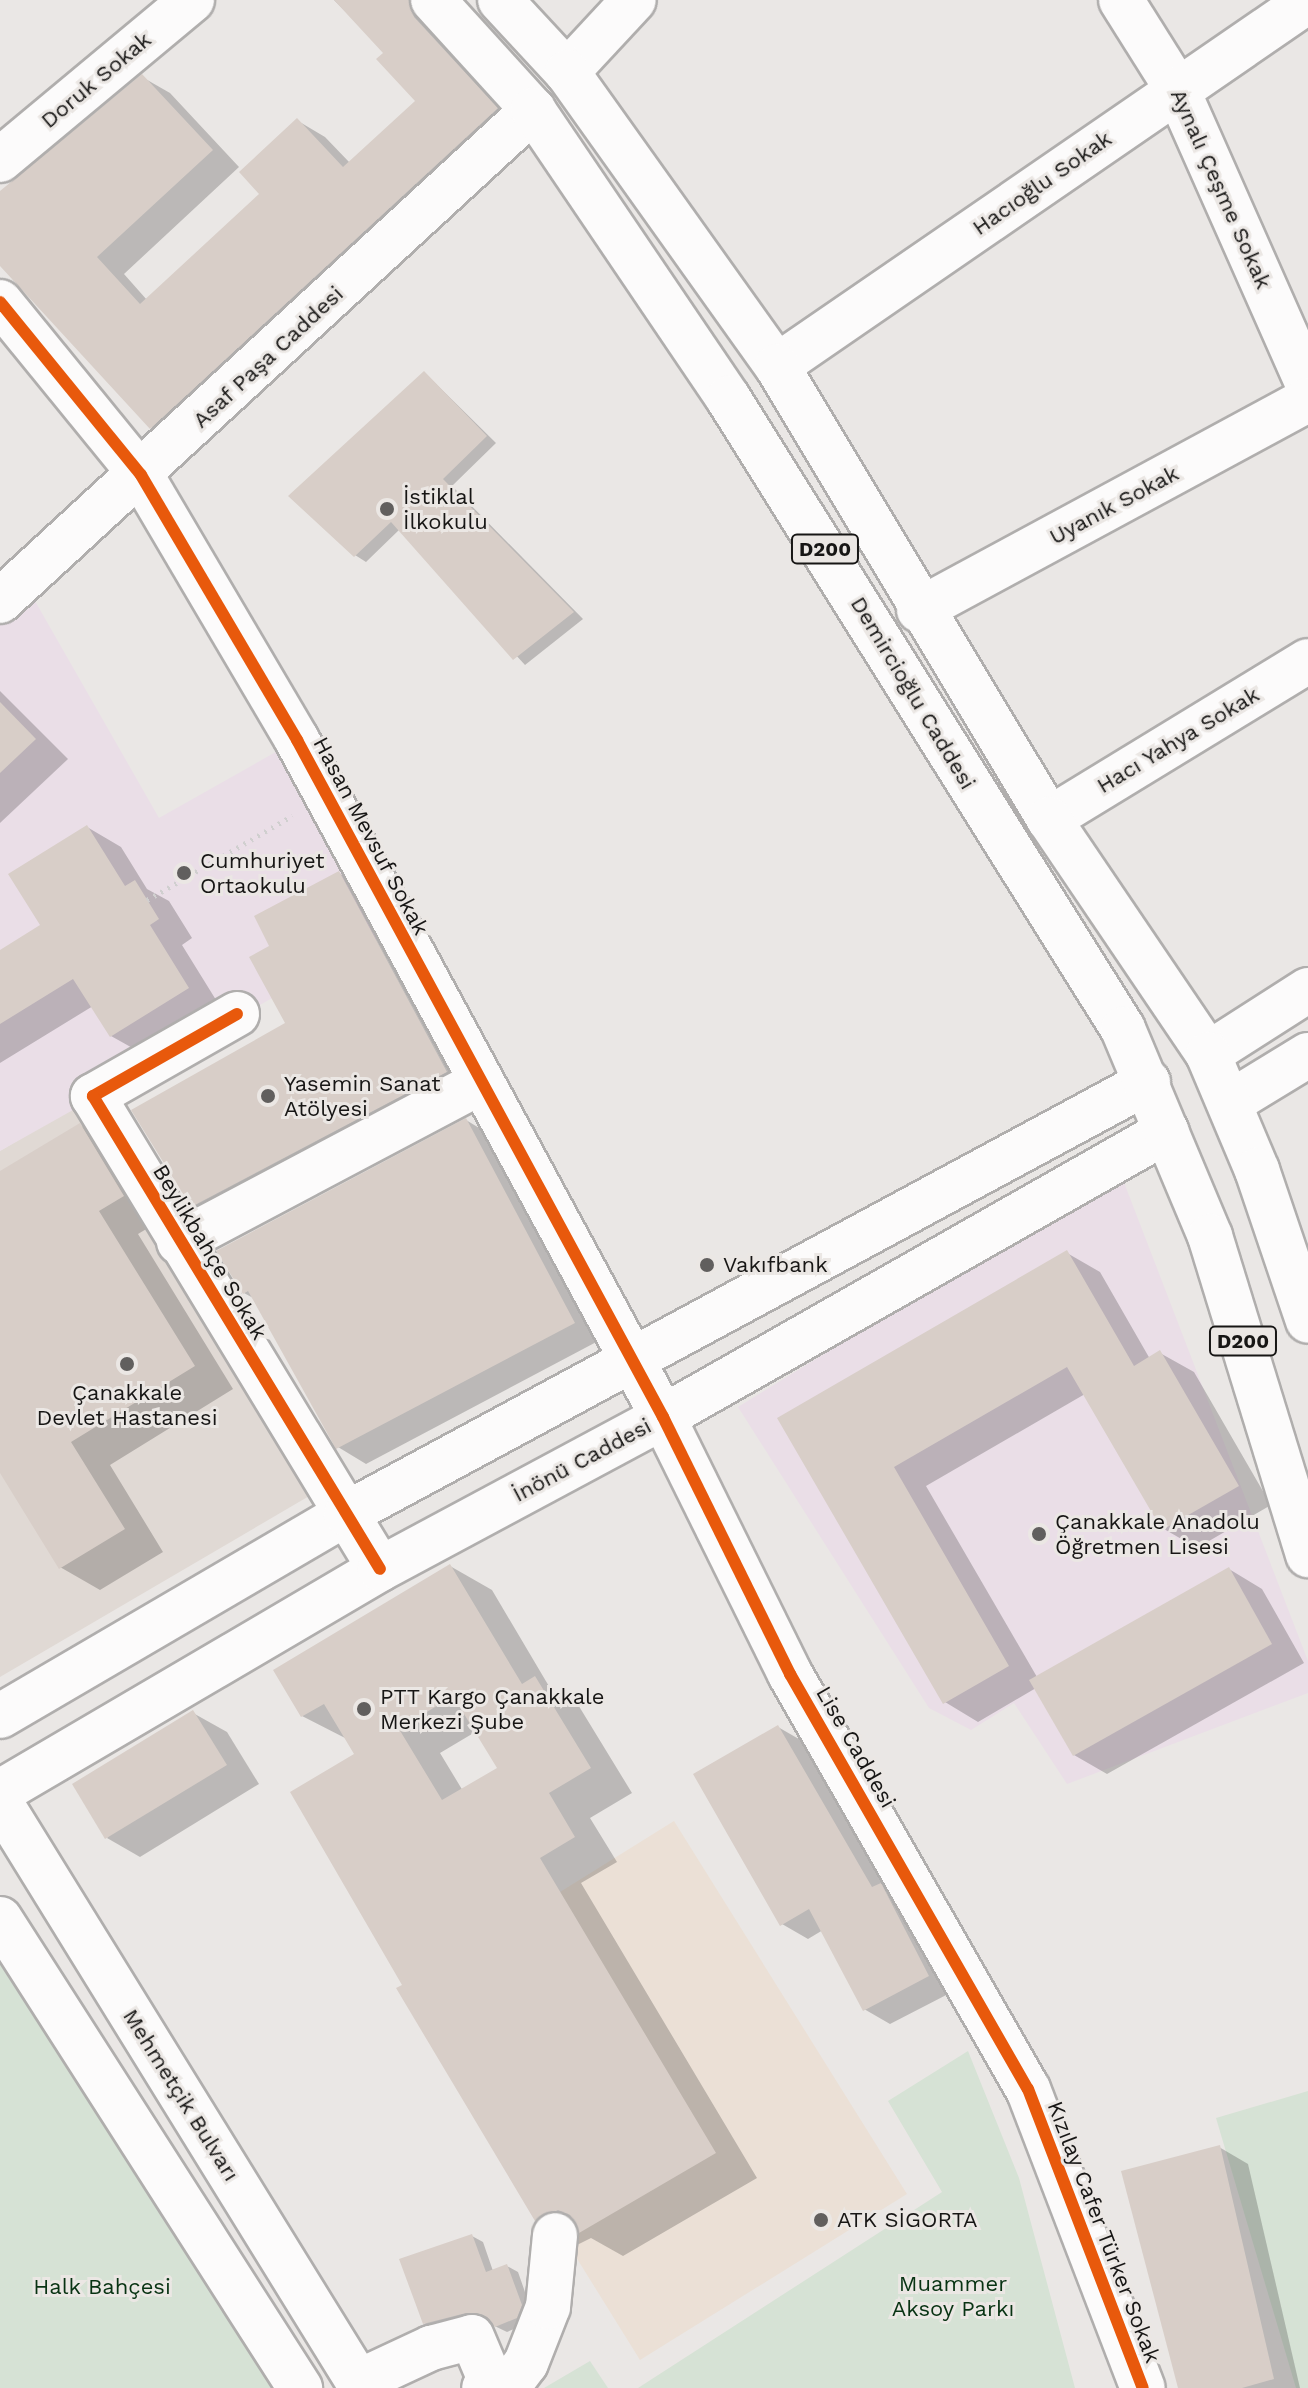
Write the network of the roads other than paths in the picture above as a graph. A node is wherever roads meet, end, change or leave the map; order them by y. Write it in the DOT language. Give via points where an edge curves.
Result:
graph roads {
  1 [pos="192,0"];
  2 [pos="433,0"];
  3 [pos="500,0"];
  4 [pos="634,0"];
  5 [pos="1121,0"];
  6 [pos="1308,1"];
  7 [pos="567,72"];
  8 [pos="1177,89"];
  9 [pos="533,110"];
  10 [pos="0,160"];
  11 [pos="0,302"];
  12 [pos="777,366"];
  13 [pos="1308,384"];
  14 [pos="1308,400"];
  15 [pos="141,475"];
  16 [pos="0,601"];
  17 [pos="919,610"];
  18 [pos="1308,661"];
  19 [pos="1049,819"];
  20 [pos="1308,990"];
  21 [pos="237,1014"];
  22 [pos="1208,1054"];
  23 [pos="1308,1055"];
  24 [pos="1148,1082"];
  25 [pos="479,1083"];
  26 [pos="1231,1102"];
  27 [pos="1167,1131"];
  28 [pos="179,1242"];
  29 [pos="1308,1321"];
  30 [pos="633,1364"];
  31 [pos="663,1417"];
  32 [pos="346,1514"];
  33 [pos="1308,1555"];
  34 [pos="380,1569"];
  35 [pos="0,1716"];
  36 [pos="0,1792"];
  37 [pos="0,1802"];
  38 [pos="0,1919"];
  39 [pos="1028,2089"];
  40 [pos="555,2235"];
  41 [pos="360,2385"];
  42 [pos="300,2388"];
  43 [pos="484,2388"];
  44 [pos="507,2388"];
  45 [pos="1143,2388"];
  1 -- 10 [label="main road, Doruk Sokak"];
  2 -- 9 [label="main road, Demircioğlu Caddesi / D200"];
  3 -- 7 [label="main road, D200"];
  4 -- 7 [label="main road"];
  5 -- 8 [label="main road, Aynalı Çeşme Sokak"];
  6 -- 8 [label="main road, Hacıoğlu Sokak"];
  7 -- 12 [label="main road, D200"];
  8 -- 12 [label="main road, Hacıoğlu Sokak"];
  8 -- 13 [label="main road, Aynalı Çeşme Sokak"];
  9 -- 15 [label="main road, Asaf Paşa Caddesi"];
  9 -- 24 [label="main road, Demircioğlu Caddesi / D200" via="870,620 1123,1029"];
  11 -- 15 [label="main road, Hasan Mevsuf Sokak"];
  12 -- 17 [label="main road, D200"];
  14 -- 17 [label="main road, Uyanık Sokak"];
  15 -- 16 [label="main road, Asaf Paşa Caddesi"];
  15 -- 25 [label="main road, Hasan Mevsuf Sokak" via="327,795"];
  17 -- 19 [label="main road, D200"];
  18 -- 19 [label="main road, Hacı Yahya Sokak"];
  19 -- 22 [label="main road, D200"];
  20 -- 22 [label="main road"];
  21 -- 28 [label="main road, Beylikbahçe Sokak" via="93,1096"];
  22 -- 24 [label="main road"];
  22 -- 26 [label="main road, D200"];
  23 -- 26 [label="main road"];
  24 -- 27 [label="main road, Demircioğlu Caddesi / D200"];
  24 -- 30 [label="main road"];
  25 -- 28 [label="main road, Beylikbahçe Sokak"];
  25 -- 30 [label="main road, Hasan Mevsuf Sokak"];
  26 -- 27 [label="main road, İnönü Caddesi"];
  26 -- 29 [label="main road, D200"];
  27 -- 31 [label="main road, İnönü Caddesi"];
  27 -- 33 [label="main road, D200" via="1210,1236"];
  28 -- 32 [label="main road, Beylikbahçe Sokak"];
  30 -- 31 [label="main road, Hasan Mevsuf Sokak"];
  30 -- 32 [label="main road"];
  31 -- 34 [label="main road, İnönü Caddesi"];
  31 -- 39 [label="main road, Lise Caddesi" via="790,1674"];
  32 -- 34 [label="main road, Beylikbahçe Sokak"];
  32 -- 35 [label="main road"];
  34 -- 36 [label="main road, İnönü Caddesi"];
  37 -- 41 [label="main road, Mehmetçik Bulvarı"];
  38 -- 42 [label="main road"];
  39 -- 45 [label="main road, Kızılay Cafer Türker Sokak"];
  40 -- 44 [label="main road" via="548,2307 526,2363"];
  41 -- 43 [label="main road" via="431,2348 472,2337 491,2382"];
}
